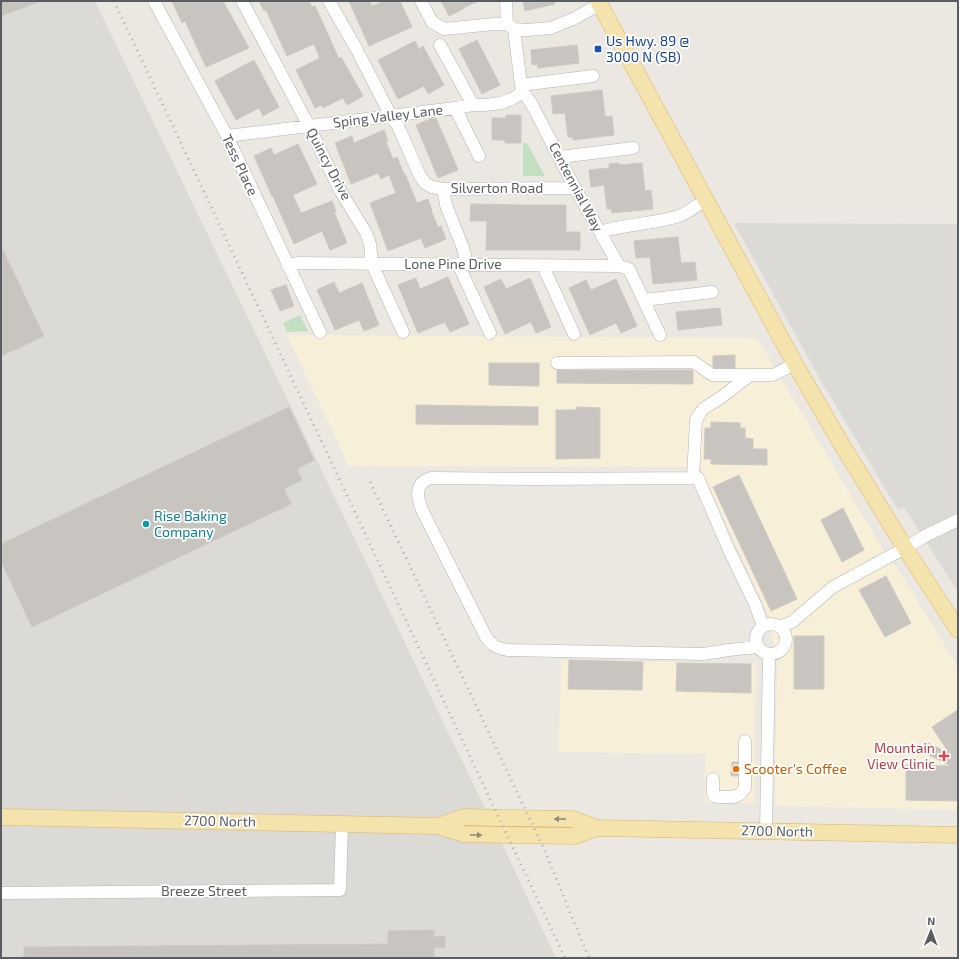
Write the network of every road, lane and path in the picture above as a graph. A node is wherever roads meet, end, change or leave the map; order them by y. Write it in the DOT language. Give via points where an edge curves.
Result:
graph roads {
  1 [pos="154,1"];
  2 [pos="242,1"];
  3 [pos="329,1"];
  4 [pos="420,1"];
  5 [pos="506,1"];
  6 [pos="599,3"];
  7 [pos="510,27"];
  8 [pos="440,45"];
  9 [pos="592,76"];
  10 [pos="522,88"];
  11 [pos="473,106"];
  12 [pos="455,108"];
  13 [pos="391,116"];
  14 [pos="309,126"];
  15 [pos="227,136"];
  16 [pos="633,148"];
  17 [pos="479,156"];
  18 [pos="560,157"];
  19 [pos="575,188"];
  20 [pos="443,189"];
  21 [pos="706,200"];
  22 [pos="600,232"];
  23 [pos="372,264"];
  24 [pos="463,264"];
  25 [pos="288,266"];
  26 [pos="543,266"];
  27 [pos="619,266"];
  28 [pos="712,292"];
  29 [pos="644,300"];
  30 [pos="320,332"];
  31 [pos="403,332"];
  32 [pos="490,333"];
  33 [pos="574,334"];
  34 [pos="660,335"];
  35 [pos="557,363"];
  36 [pos="795,364"];
  37 [pos="750,375"];
  38 [pos="693,478"];
  39 [pos="958,520"];
  40 [pos="905,548"];
  41 [pos="763,626"];
  42 [pos="780,627"];
  43 [pos="958,630"];
  44 [pos="757,647"];
  45 [pos="769,655"];
  46 [pos="745,741"];
  47 [pos="713,779"];
  48 [pos="1,817"];
  49 [pos="342,824"];
  50 [pos="766,831"];
  51 [pos="958,835"];
  52 [pos="1,893"];
  1 -- 15 [label="street, Tess Place"];
  2 -- 14 [label="street, Quincy Drive"];
  3 -- 13 [label="street"];
  4 -- 7 [label="street" via="432,22 444,28 494,24"];
  5 -- 7 [label="street, Centennial Way"];
  6 -- 7 [label="street" via="573,19 551,28 527,30"];
  6 -- 21 [label="main road"];
  7 -- 10 [label="street, Centennial Way"];
  8 -- 11 [label="street"];
  9 -- 10 [label="street"];
  10 -- 11 [label="street, Sping Valley Lane" via="512,99"];
  10 -- 18 [label="street, Centennial Way"];
  11 -- 12 [label="street, Sping Valley Lane"];
  12 -- 13 [label="street, Sping Valley Lane"];
  12 -- 17 [label="street"];
  13 -- 14 [label="street, Sping Valley Lane"];
  13 -- 20 [label="street" via="420,176 432,187"];
  14 -- 15 [label="street, Sping Valley Lane"];
  14 -- 23 [label="street, Quincy Drive" via="338,187 366,233"];
  15 -- 25 [label="street, Tess Place"];
  16 -- 18 [label="street"];
  18 -- 19 [label="street, Centennial Way"];
  19 -- 20 [label="street, Silverton Road"];
  19 -- 22 [label="street, Centennial Way"];
  20 -- 24 [label="street" via="446,205 463,248"];
  21 -- 22 [label="street" via="680,215"];
  21 -- 36 [label="main road"];
  22 -- 27 [label="street, Centennial Way"];
  23 -- 24 [label="street, Lone Pine Drive"];
  23 -- 25 [label="street, Lone Pine Drive" via="298,263"];
  23 -- 31 [label="street, Quincy Drive"];
  24 -- 26 [label="street, Lone Pine Drive"];
  24 -- 32 [label="street"];
  25 -- 30 [label="street, Tess Place"];
  26 -- 27 [label="street, Lone Pine Drive"];
  26 -- 33 [label="street"];
  27 -- 29 [label="street, Centennial Way" via="629,269"];
  28 -- 29 [label="street"];
  29 -- 34 [label="street, Centennial Way"];
  35 -- 37 [label="street" via="694,362 712,375"];
  36 -- 37 [label="street" via="773,375"];
  36 -- 40 [label="main road"];
  37 -- 38 [label="street" via="703,409 696,420"];
  38 -- 41 [label="street" via="698,478"];
  38 -- 44 [label="street" via="431,478 421,484 418,498 486,637 497,648 703,654"];
  39 -- 40 [label="street"];
  40 -- 42 [label="street" via="833,586 792,622"];
  40 -- 43 [label="main road"];
  41 -- 42 [label="street" via="775,624"];
  41 -- 44 [label="street" via="756,635"];
  42 -- 45 [label="street" via="784,631 786,643 780,652"];
  44 -- 45 [label="street"];
  45 -- 50 [label="street"];
  46 -- 47 [label="street" via="745,788 740,795 714,796"];
  48 -- 49 [label="main road, 2700 North"];
  49 -- 50 [label="main road, 2700 North" via="438,826 464,817 573,819 597,828"];
  49 -- 52 [label="street, Breeze Street" via="340,890"];
  50 -- 51 [label="main road, 2700 North"];
}
